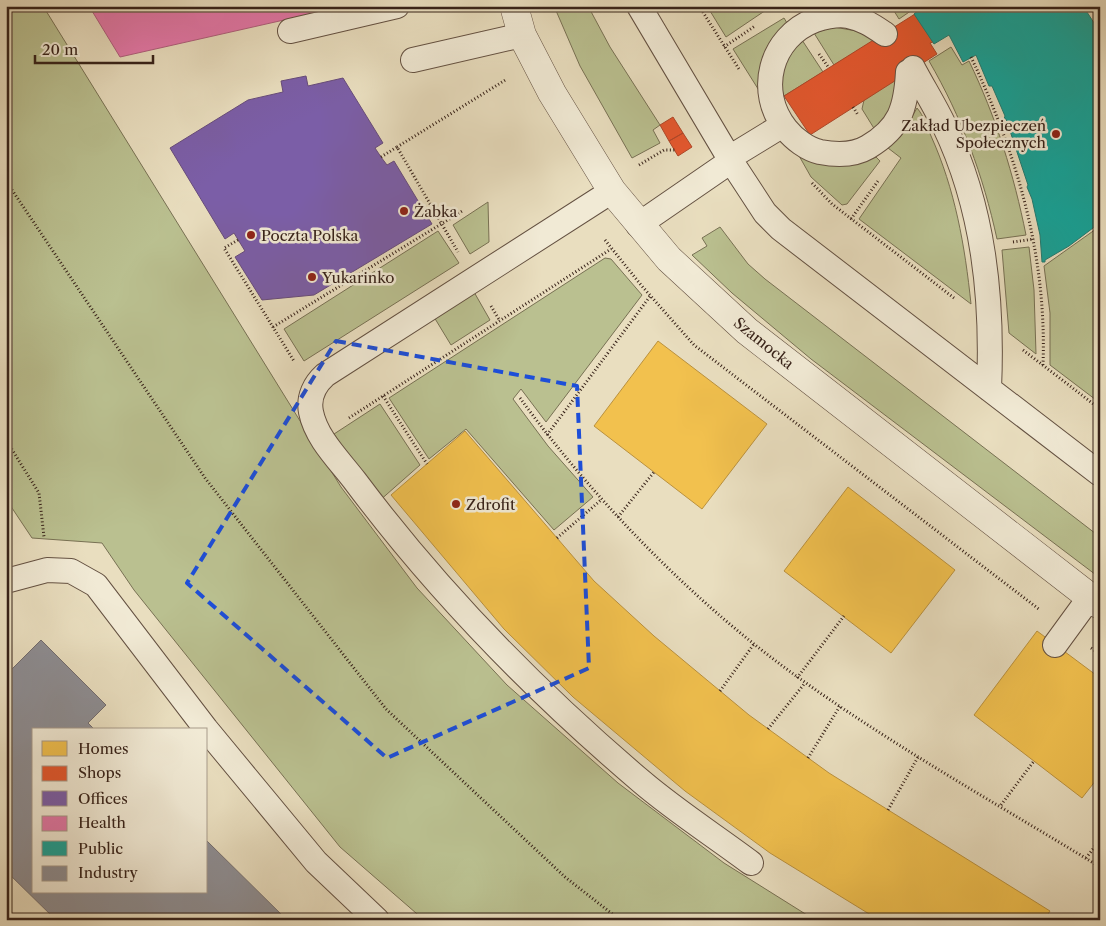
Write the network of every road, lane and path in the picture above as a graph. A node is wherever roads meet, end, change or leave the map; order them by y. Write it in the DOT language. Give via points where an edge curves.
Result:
graph roads {
  1 [pos="397,6"];
  2 [pos="514,6"];
  3 [pos="639,6"];
  4 [pos="700,6"];
  5 [pos="868,6"];
  6 [pos="808,15"];
  7 [pos="290,31"];
  8 [pos="522,34"];
  9 [pos="971,57"];
  10 [pos="413,60"];
  11 [pos="744,76"];
  12 [pos="508,78"];
  13 [pos="782,125"];
  14 [pos="397,147"];
  15 [pos="675,150"];
  16 [pos="380,157"];
  17 [pos="730,160"];
  18 [pos="639,165"];
  19 [pos="881,175"];
  20 [pos="808,179"];
  21 [pos="6,181"];
  22 [pos="612,192"];
  23 [pos="464,210"];
  24 [pos="851,219"];
  25 [pos="442,224"];
  26 [pos="638,225"];
  27 [pos="238,240"];
  28 [pos="611,249"];
  29 [pos="475,280"];
  30 [pos="651,295"];
  31 [pos="500,321"];
  32 [pos="991,326"];
  33 [pos="273,327"];
  34 [pos="1043,365"];
  35 [pos="989,389"];
  36 [pos="313,391"];
  37 [pos="383,396"];
  38 [pos="520,398"];
  39 [pos="1100,409"];
  40 [pos="547,435"];
  41 [pos="321,436"];
  42 [pos="6,440"];
  43 [pos="427,464"];
  44 [pos="654,472"];
  45 [pos="1100,474"];
  46 [pos="601,500"];
  47 [pos="618,517"];
  48 [pos="557,538"];
  49 [pos="47,570"];
  50 [pos="6,581"];
  51 [pos="1095,601"];
  52 [pos="844,616"];
  53 [pos="754,644"];
  54 [pos="1055,645"];
  55 [pos="797,678"];
  56 [pos="805,683"];
  57 [pos="720,691"];
  58 [pos="840,706"];
  59 [pos="205,728"];
  60 [pos="768,729"];
  61 [pos="208,731"];
  62 [pos="808,758"];
  63 [pos="918,758"];
  64 [pos="1034,762"];
  65 [pos="1000,805"];
  66 [pos="888,810"];
  67 [pos="1100,840"];
  68 [pos="1086,858"];
  69 [pos="751,863"];
  70 [pos="1100,867"];
  71 [pos="376,920"];
  72 [pos="620,920"];
  1 -- 7 [label="lane"];
  2 -- 8 [label="street, Szamocka"];
  3 -- 17 [label="lane"];
  4 -- 11 [label="path"];
  5 -- 6 [label="lane" via="888,32 846,16"];
  6 -- 13 [label="lane" via="775,56 769,77 770,99"];
  8 -- 10 [label="lane"];
  8 -- 22 [label="street, Szamocka" via="552,93"];
  9 -- 34 [label="path" via="1002,126 1028,214 1041,280"];
  12 -- 14 [label="path"];
  13 -- 17 [label="lane"];
  13 -- 32 [label="lane" via="793,138 814,150 837,155 861,151 882,139 898,121 907,98 910,70 944,126 966,183 984,255"];
  14 -- 16 [label="path"];
  14 -- 25 [label="path"];
  15 -- 18 [label="path" via="664,150"];
  17 -- 26 [label="lane"];
  17 -- 35 [label="lane" via="765,213 781,229"];
  19 -- 24 [label="path"];
  20 -- 24 [label="path" via="817,191"];
  21 -- 72 [label="path" via="205,478 386,709 565,877"];
  22 -- 26 [label="street, Szamocka"];
  22 -- 29 [label="lane"];
  23 -- 25 [label="path"];
  24 -- 32 [label="path"];
  25 -- 29 [label="path"];
  25 -- 33 [label="path"];
  26 -- 51 [label="street, Szamocka" via="669,259 747,331"];
  27 -- 33 [label="path" via="224,248"];
  28 -- 31 [label="path"];
  29 -- 31 [label="path"];
  29 -- 36 [label="lane" via="325,375"];
  30 -- 40 [label="path"];
  31 -- 37 [label="path"];
  32 -- 34 [label="path"];
  32 -- 35 [label="lane"];
  33 -- 36 [label="path"];
  34 -- 39 [label="path"];
  35 -- 45 [label="lane"];
  36 -- 41 [label="lane" via="311,411"];
  37 -- 41 [label="path"];
  37 -- 43 [label="path"];
  38 -- 40 [label="path"];
  40 -- 46 [label="path"];
  41 -- 69 [label="lane" via="376,509 488,639 643,783"];
  42 -- 49 [label="path" via="39,492"];
  44 -- 47 [label="path"];
  46 -- 47 [label="path"];
  46 -- 48 [label="path"];
  47 -- 53 [label="path"];
  49 -- 50 [label="lane"];
  49 -- 59 [label="lane" via="71,571 96,585"];
  51 -- 54 [label="lane"];
  52 -- 55 [label="path"];
  53 -- 55 [label="path"];
  53 -- 57 [label="path"];
  55 -- 56 [label="path"];
  56 -- 58 [label="path"];
  56 -- 60 [label="path"];
  58 -- 62 [label="path"];
  58 -- 63 [label="path"];
  61 -- 71 [label="lane" via="316,862"];
  63 -- 65 [label="path"];
  63 -- 66 [label="path"];
  64 -- 65 [label="path"];
  65 -- 68 [label="path"];
  67 -- 68 [label="path"];
  68 -- 70 [label="path"];
}
